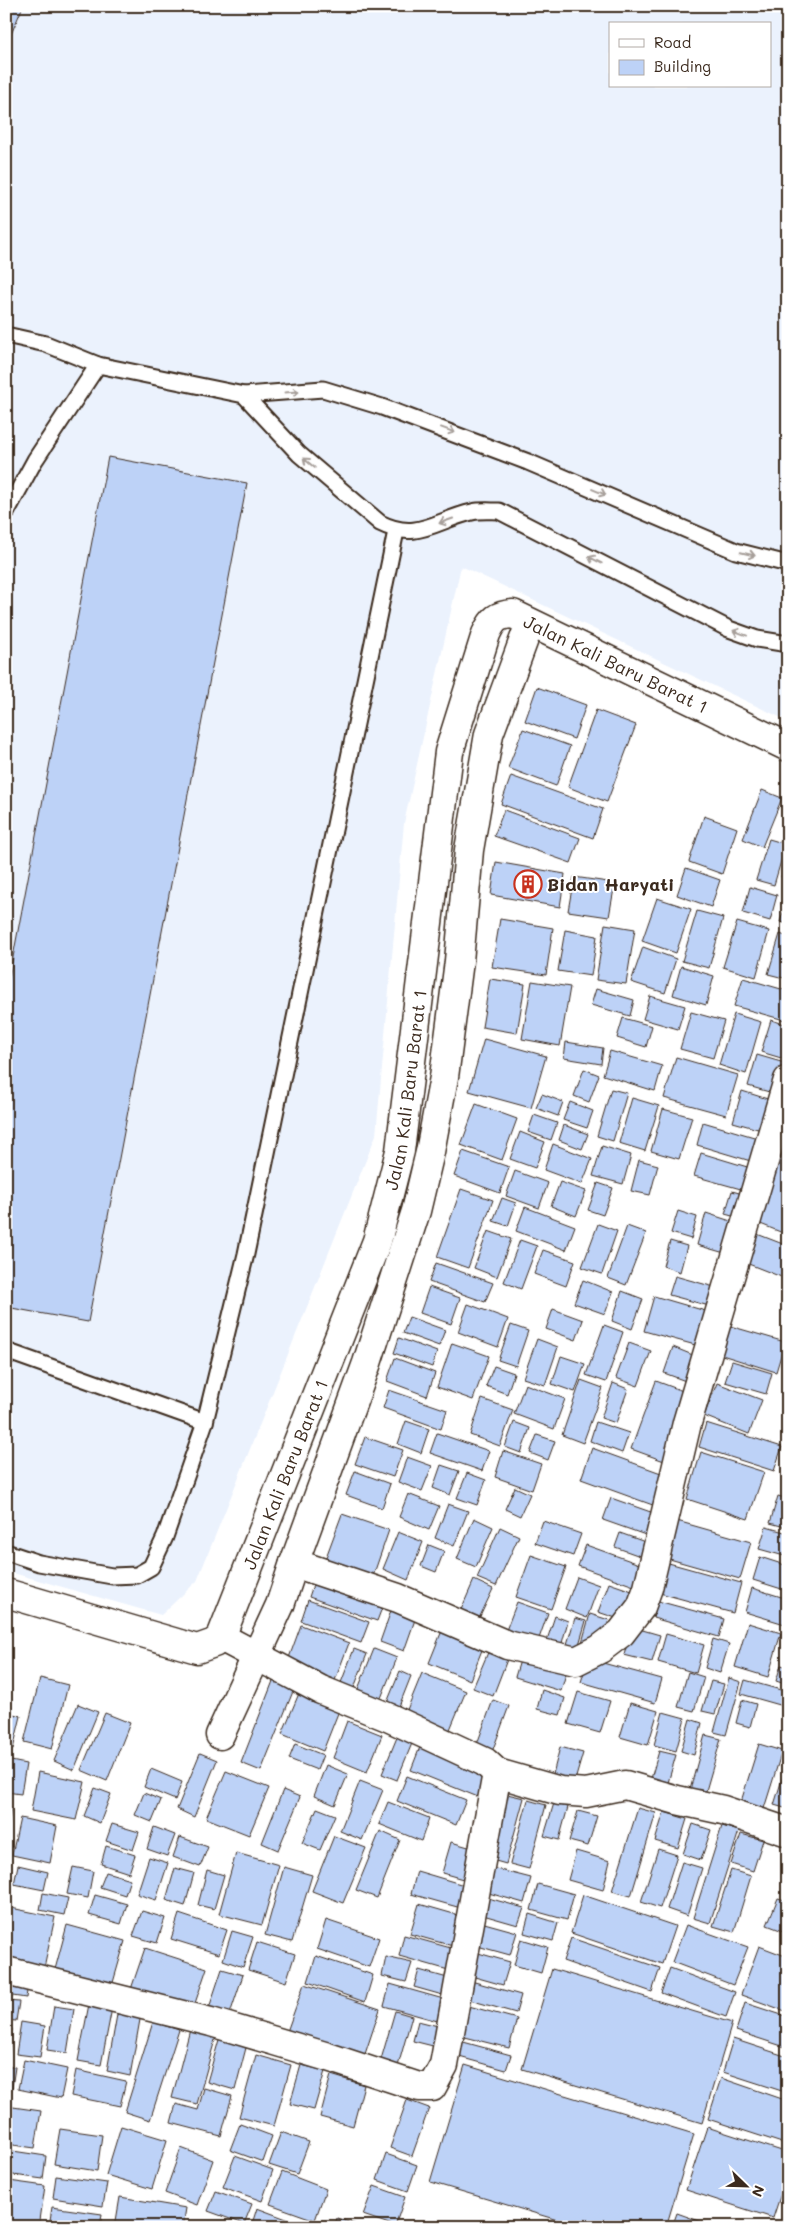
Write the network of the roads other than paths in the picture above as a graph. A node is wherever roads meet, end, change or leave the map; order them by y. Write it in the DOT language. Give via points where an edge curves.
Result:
graph roads {
  1 [pos="6,335"];
  2 [pos="98,365"];
  3 [pos="244,395"];
  4 [pos="6,513"];
  5 [pos="396,531"];
  6 [pos="788,564"];
  7 [pos="530,623"];
  8 [pos="788,644"];
  9 [pos="788,748"];
  10 [pos="788,1080"];
  11 [pos="6,1351"];
  12 [pos="205,1422"];
  13 [pos="6,1552"];
  14 [pos="294,1563"];
  15 [pos="6,1593"];
  16 [pos="221,1637"];
  17 [pos="257,1657"];
  18 [pos="220,1735"];
  19 [pos="497,1774"];
  20 [pos="788,1832"];
  21 [pos="6,1971"];
  1 -- 2 [label="lane" via="46,344"];
  2 -- 3 [label="lane"];
  2 -- 4 [label="lane" via="35,460"];
  5 -- 3 [label="lane, one-way" via="380,524 299,454"];
  3 -- 6 [label="lane, one-way" via="324,389 382,406 528,462 736,551"];
  8 -- 5 [label="lane, one-way" via="757,639 729,629 499,511 473,511 414,531"];
  5 -- 12 [label="lane" via="246,1254"];
  7 -- 9 [label="street, Jalan Kali Baru Barat 1"];
  7 -- 14 [label="street" via="489,734 469,850 444,1077 416,1211 367,1363"];
  7 -- 16 [label="street, Jalan Kali Baru Barat 1" via="513,614 500,615 493,620 449,752 400,1151 377,1241"];
  10 -- 14 [label="street" via="686,1423 648,1588 641,1607 621,1633 576,1661 543,1655 507,1645 398,1598"];
  11 -- 12 [label="lane"];
  12 -- 13 [label="lane" via="165,1538 151,1567 137,1575 112,1576 39,1563"];
  14 -- 17 [label="street"];
  15 -- 16 [label="street" via="197,1649"];
  16 -- 17 [label="street"];
  17 -- 18 [label="street"];
  17 -- 19 [label="street" via="321,1690 486,1762"];
  19 -- 20 [label="street" via="586,1793 626,1785 723,1810"];
  19 -- 21 [label="street" via="444,2065 432,2087 419,2087 328,2056 203,2020"];
}
